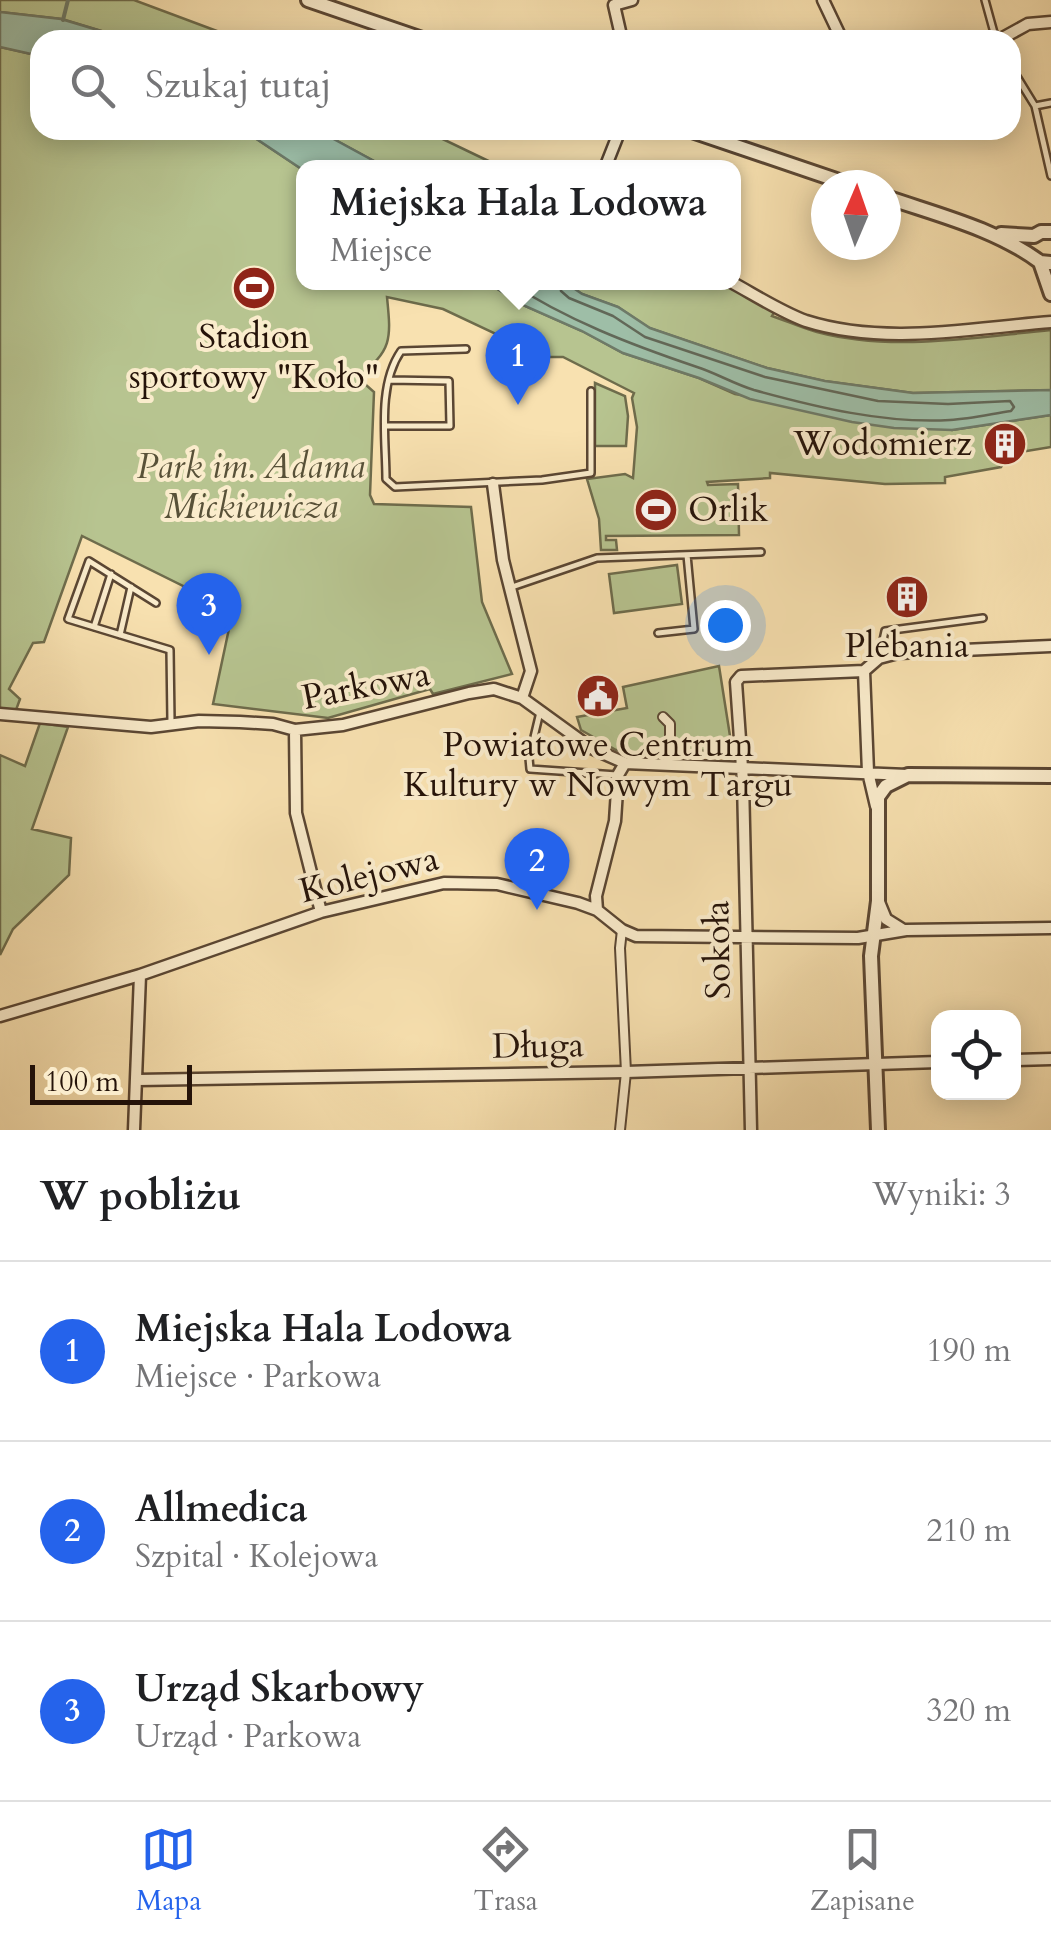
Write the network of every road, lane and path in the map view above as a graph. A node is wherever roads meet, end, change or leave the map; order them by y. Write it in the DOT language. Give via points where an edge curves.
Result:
graph roads {
  1 [pos="308,0"];
  2 [pos="632,0"];
  3 [pos="823,0"];
  4 [pos="984,0"];
  5 [pos="1051,22"];
  6 [pos="396,30"];
  7 [pos="620,30"];
  8 [pos="837,30"];
  9 [pos="994,30"];
  10 [pos="1017,30"];
  11 [pos="1021,83"];
  12 [pos="1051,104"];
  13 [pos="1035,106"];
  14 [pos="719,140"];
  15 [pos="811,171"];
  16 [pos="1051,176"];
  17 [pos="901,202"];
  18 [pos="989,232"];
  19 [pos="1051,232"];
  20 [pos="1034,236"];
  21 [pos="1041,260"];
  22 [pos="741,287"];
  23 [pos="1051,294"];
  24 [pos="1051,322"];
  25 [pos="466,349"];
  26 [pos="389,380"];
  27 [pos="591,391"];
  28 [pos="386,426"];
  29 [pos="493,484"];
  30 [pos="760,552"];
  31 [pos="687,555"];
  32 [pos="111,574"];
  33 [pos="131,587"];
  34 [pos="509,588"];
  35 [pos="156,603"];
  36 [pos="983,618"];
  37 [pos="94,627"];
  38 [pos="658,633"];
  39 [pos="120,635"];
  40 [pos="1051,646"];
  41 [pos="879,658"];
  42 [pos="865,677"];
  43 [pos="522,698"];
  44 [pos="540,712"];
  45 [pos="0,714"];
  46 [pos="664,717"];
  47 [pos="172,725"];
  48 [pos="295,730"];
  49 [pos="676,753"];
  50 [pos="626,762"];
  51 [pos="742,769"];
  52 [pos="868,772"];
  53 [pos="618,775"];
  54 [pos="908,776"];
  55 [pos="1050,776"];
  56 [pos="876,806"];
  57 [pos="878,901"];
  58 [pos="597,910"];
  59 [pos="321,912"];
  60 [pos="1049,927"];
  61 [pos="622,930"];
  62 [pos="906,930"];
  63 [pos="746,937"];
  64 [pos="873,937"];
  65 [pos="140,975"];
  66 [pos="0,1016"];
  67 [pos="1051,1058"];
  68 [pos="1021,1060"];
  69 [pos="931,1062"];
  70 [pos="874,1064"];
  71 [pos="749,1066"];
  72 [pos="626,1072"];
  73 [pos="138,1080"];
  74 [pos="134,1130"];
  75 [pos="620,1130"];
  76 [pos="751,1130"];
  77 [pos="878,1130"];
  1 -- 6 [label="street"];
  2 -- 7 [label="street" via="614,5"];
  3 -- 8 [label="street"];
  4 -- 9 [label="lane"];
  5 -- 10 [label="street"];
  11 -- 13 [label="lane"];
  12 -- 13 [label="lane"];
  13 -- 16 [label="lane"];
  14 -- 15 [label="street"];
  17 -- 18 [label="street"];
  18 -- 20 [label="street"];
  18 -- 21 [label="street"];
  19 -- 20 [label="street"];
  20 -- 21 [label="street" via="1030,244"];
  21 -- 23 [label="street"];
  22 -- 24 [label="street" via="805,320 858,330 912,334"];
  25 -- 26 [label="lane" via="401,351"];
  26 -- 28 [label="lane"];
  26 -- 28 [label="lane" via="450,381 450,426"];
  27 -- 29 [label="lane" via="591,473"];
  28 -- 29 [label="lane" via="386,480 395,487"];
  29 -- 34 [label="street"];
  30 -- 31 [label="lane"];
  31 -- 34 [label="lane" via="598,558"];
  31 -- 38 [label="lane" via="694,629"];
  32 -- 33 [label="lane"];
  32 -- 37 [label="lane"];
  32 -- 37 [label="lane" via="89,560 68,619"];
  33 -- 35 [label="lane"];
  33 -- 39 [label="lane"];
  34 -- 43 [label="street" via="531,671"];
  36 -- 41 [label="lane" via="885,631"];
  37 -- 39 [label="lane"];
  39 -- 47 [label="lane" via="170,650"];
  40 -- 41 [label="street"];
  41 -- 42 [label="street"];
  42 -- 51 [label="street, Sokoła" via="741,676 735,692"];
  42 -- 52 [label="street"];
  43 -- 44 [label="street"];
  43 -- 48 [label="street, Parkowa" via="480,690 342,725"];
  44 -- 50 [label="street" via="591,748"];
  44 -- 53 [label="lane" via="530,769"];
  45 -- 47 [label="street, Parkowa"];
  46 -- 49 [label="street"];
  47 -- 48 [label="street, Parkowa" via="240,722"];
  48 -- 59 [label="street" via="296,813"];
  50 -- 51 [label="street"];
  50 -- 53 [label="street"];
  51 -- 52 [label="street"];
  51 -- 63 [label="street, Sokoła"];
  52 -- 54 [label="street"];
  52 -- 56 [label="street"];
  53 -- 58 [label="street"];
  54 -- 55 [label="street"];
  54 -- 56 [label="street" via="886,786"];
  56 -- 57 [label="street"];
  57 -- 62 [label="street" via="886,920"];
  57 -- 64 [label="street"];
  58 -- 59 [label="street, Kolejowa" via="472,881"];
  58 -- 61 [label="street, Kolejowa"];
  59 -- 65 [label="street, Kolejowa"];
  60 -- 62 [label="street"];
  61 -- 63 [label="street" via="636,936"];
  61 -- 72 [label="street"];
  62 -- 64 [label="street"];
  63 -- 64 [label="street"];
  63 -- 71 [label="street, Sokoła"];
  64 -- 70 [label="street"];
  65 -- 66 [label="street, Kolejowa"];
  65 -- 73 [label="street"];
  67 -- 68 [label="street"];
  69 -- 70 [label="street, Długa"];
  70 -- 71 [label="street, Długa"];
  70 -- 77 [label="street"];
  71 -- 72 [label="street, Długa"];
  71 -- 76 [label="street, Sokoła"];
  72 -- 73 [label="street, Długa"];
  72 -- 75 [label="street"];
  73 -- 74 [label="street"];
}
